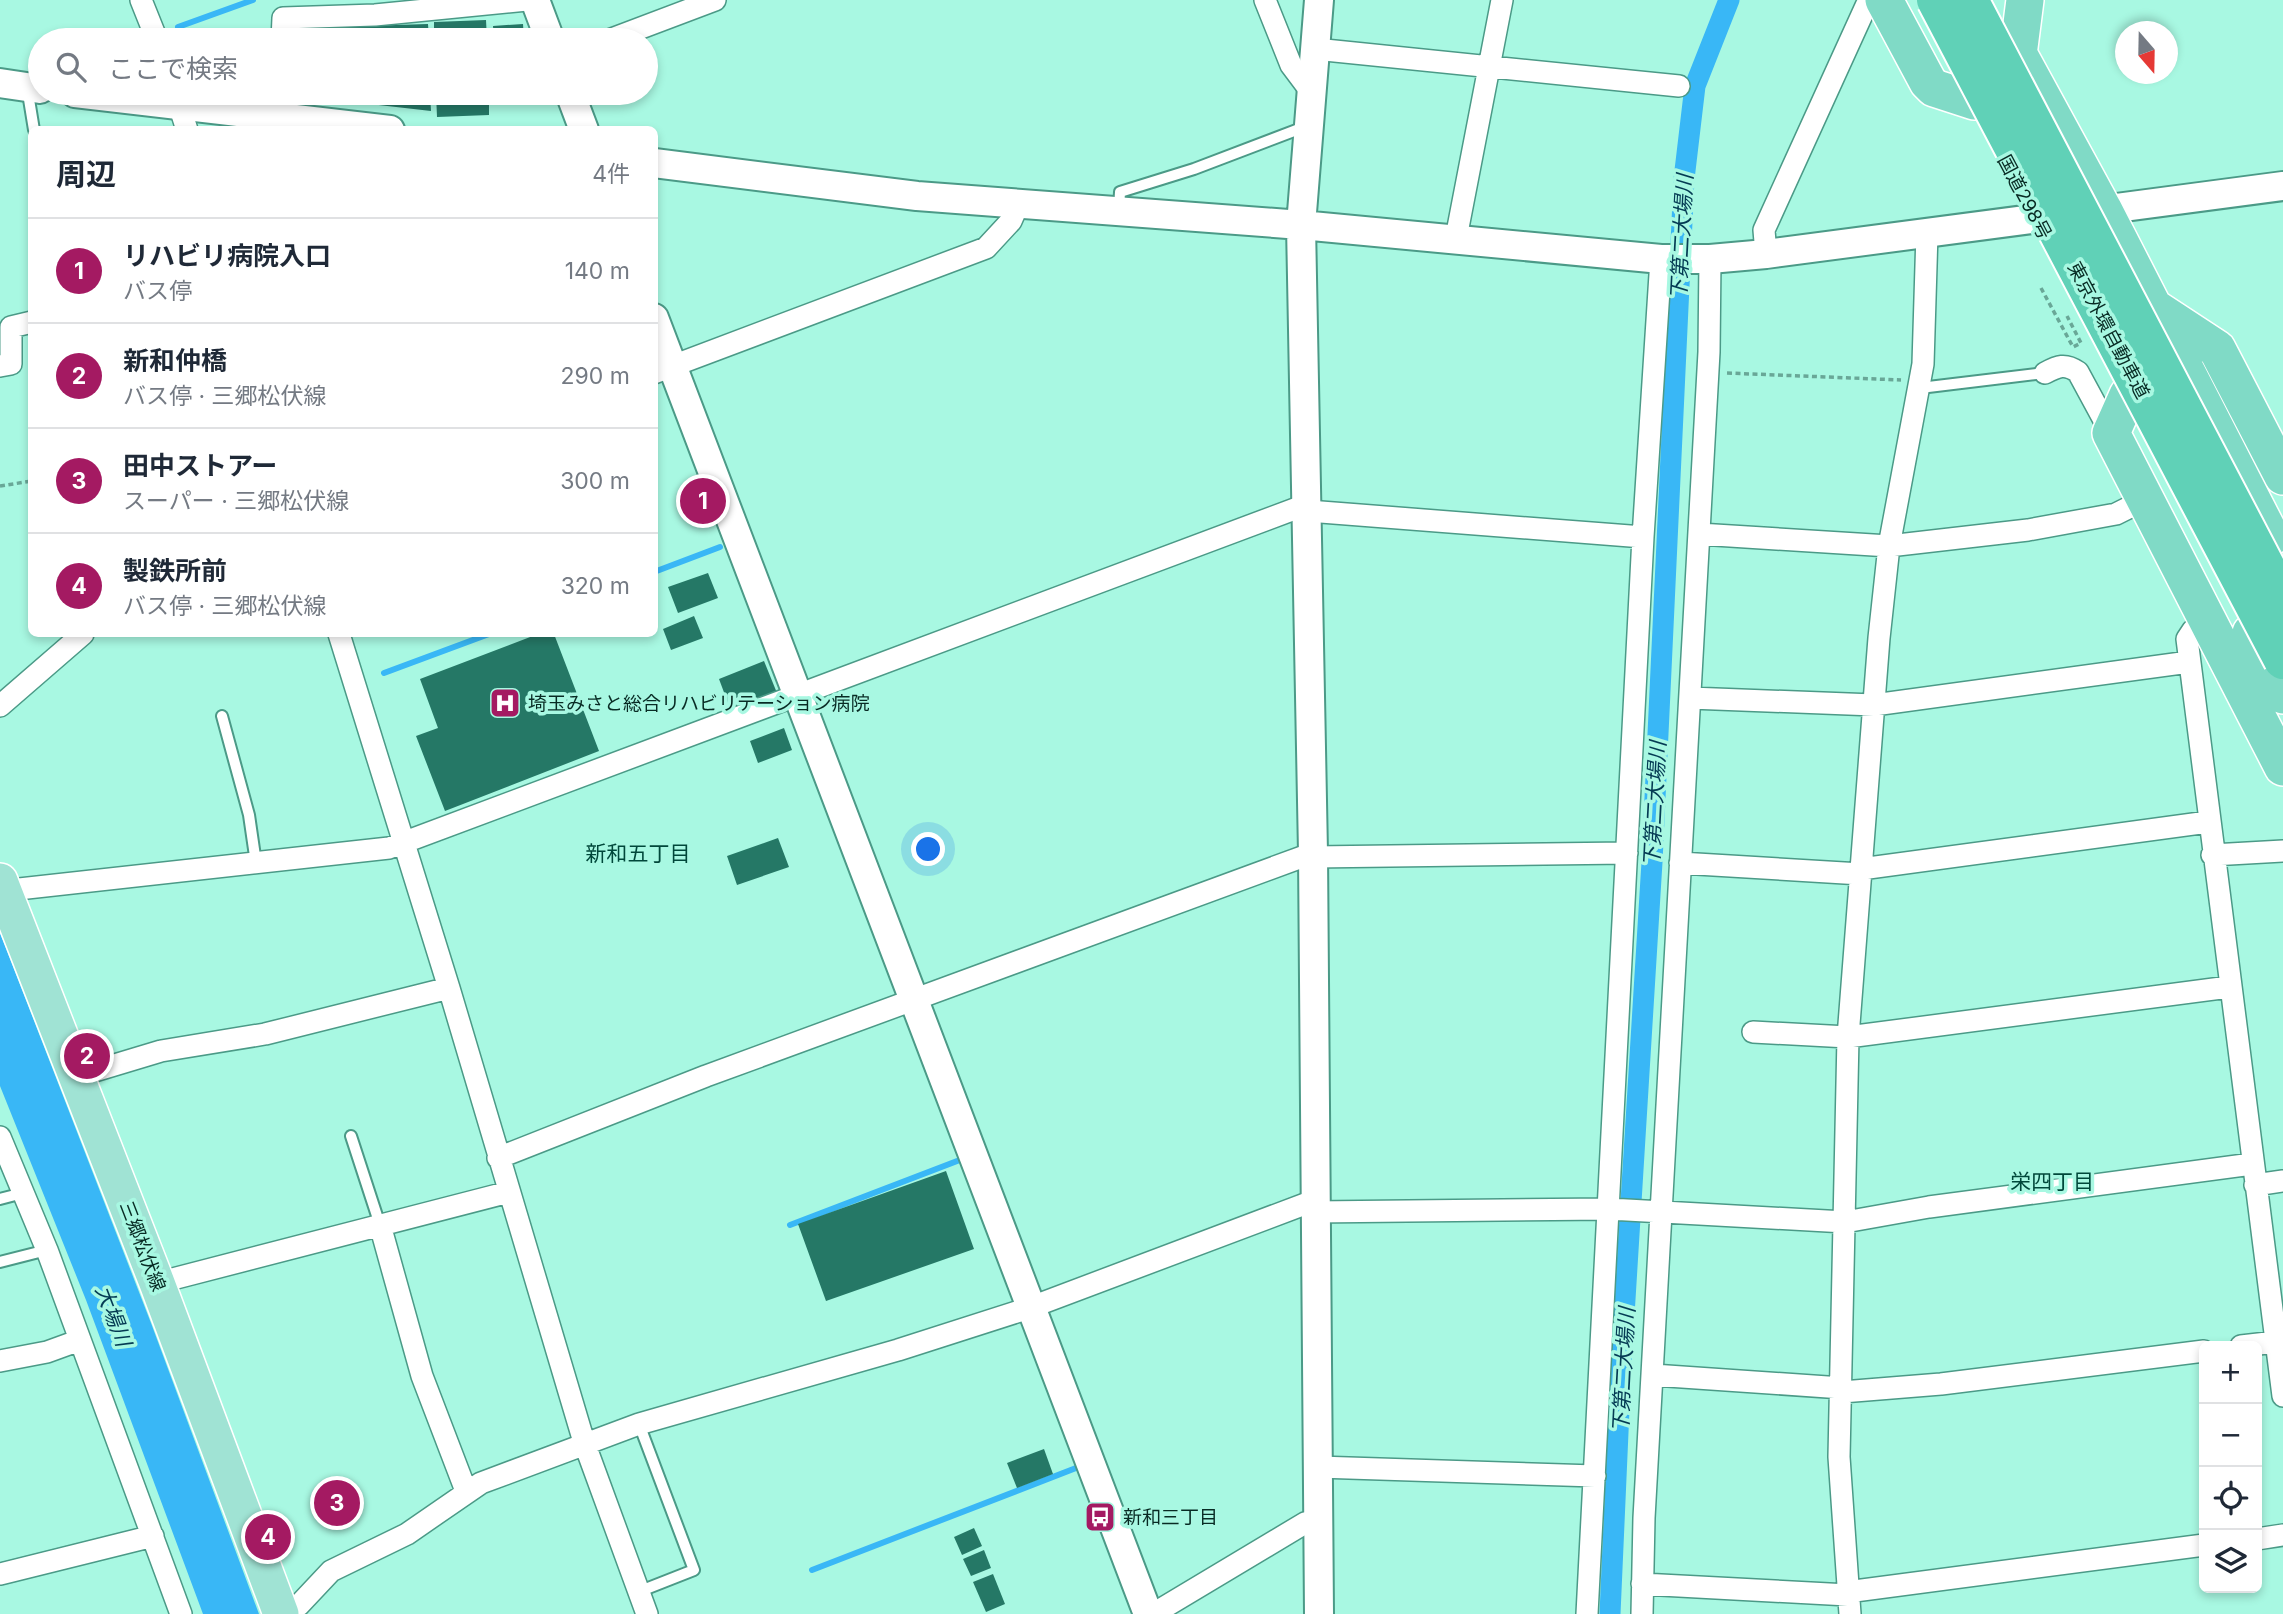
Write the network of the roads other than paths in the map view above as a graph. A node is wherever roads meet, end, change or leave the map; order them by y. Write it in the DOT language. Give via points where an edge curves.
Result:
graph roads {
  1 [pos="141,0"];
  2 [pos="527,0"];
  3 [pos="535,0"];
  4 [pos="715,0"];
  5 [pos="1265,0"];
  6 [pos="1319,0"];
  7 [pos="1502,0"];
  8 [pos="1877,0"];
  9 [pos="1884,0"];
  10 [pos="1921,0"];
  11 [pos="1936,0"];
  12 [pos="1969,0"];
  13 [pos="1986,0"];
  14 [pos="2025,0"];
  15 [pos="152,28"];
  16 [pos="283,28"];
  17 [pos="546,28"];
  18 [pos="642,28"];
  19 [pos="1315,49"];
  20 [pos="2018,55"];
  21 [pos="1488,66"];
  22 [pos="22,86"];
  23 [pos="1679,86"];
  24 [pos="1312,93"];
  25 [pos="1974,102"];
  26 [pos="154,105"];
  27 [pos="261,105"];
  28 [pos="285,105"];
  29 [pos="575,105"];
  30 [pos="180,109"];
  31 [pos="1311,124"];
  32 [pos="33,126"];
  33 [pos="373,126"];
  34 [pos="582,126"];
  35 [pos="658,164"];
  36 [pos="2283,186"];
  37 [pos="1018,205"];
  38 [pos="2103,209"];
  39 [pos="1119,212"];
  40 [pos="2036,217"];
  41 [pos="1301,225"];
  42 [pos="1927,233"];
  43 [pos="1456,238"];
  44 [pos="1766,254"];
  45 [pos="1661,259"];
  46 [pos="1710,259"];
  47 [pos="2152,307"];
  48 [pos="28,323"];
  49 [pos="658,339"];
  50 [pos="0,366"];
  51 [pos="664,370"];
  52 [pos="2045,373"];
  53 [pos="1920,385"];
  54 [pos="2128,395"];
  55 [pos="2111,433"];
  56 [pos="2283,477"];
  57 [pos="2144,500"];
  58 [pos="1308,508"];
  59 [pos="1699,534"];
  60 [pos="1643,537"];
  61 [pos="1889,546"];
  62 [pos="2283,559"];
  63 [pos="2283,600"];
  64 [pos="2208,623"];
  65 [pos="80,637"];
  66 [pos="340,637"];
  67 [pos="2283,660"];
  68 [pos="2189,662"];
  69 [pos="795,694"];
  70 [pos="2283,695"];
  71 [pos="1690,698"];
  72 [pos="1874,705"];
  73 [pos="0,706"];
  74 [pos="222,716"];
  75 [pos="2283,767"];
  76 [pos="2208,822"];
  77 [pos="403,843"];
  78 [pos="2283,851"];
  79 [pos="1627,853"];
  80 [pos="1312,855"];
  81 [pos="2212,855"];
  82 [pos="256,863"];
  83 [pos="1680,863"];
  84 [pos="1861,872"];
  85 [pos="1,888"];
  86 [pos="2229,987"];
  87 [pos="449,988"];
  88 [pos="913,1001"];
  89 [pos="1753,1032"];
  90 [pos="1848,1037"];
  91 [pos="78,1076"];
  92 [pos="351,1136"];
  93 [pos="0,1137"];
  94 [pos="498,1158"];
  95 [pos="2252,1164"];
  96 [pos="2283,1181"];
  97 [pos="2255,1185"];
  98 [pos="509,1192"];
  99 [pos="23,1193"];
  100 [pos="0,1199"];
  101 [pos="1313,1206"];
  102 [pos="1609,1209"];
  103 [pos="1662,1212"];
  104 [pos="1845,1222"];
  105 [pos="380,1225"];
  106 [pos="47,1250"];
  107 [pos="0,1262"];
  108 [pos="157,1283"];
  109 [pos="1029,1308"];
  110 [pos="80,1340"];
  111 [pos="2276,1342"];
  112 [pos="2262,1344"];
  113 [pos="2199,1352"];
  114 [pos="0,1361"];
  115 [pos="1653,1375"];
  116 [pos="1842,1390"];
  117 [pos="2283,1396"];
  118 [pos="639,1424"];
  119 [pos="584,1443"];
  120 [pos="1318,1467"];
  121 [pos="1595,1476"];
  122 [pos="466,1491"];
  123 [pos="1318,1520"];
  124 [pos="2283,1535"];
  125 [pos="152,1536"];
  126 [pos="2262,1538"];
  127 [pos="2199,1546"];
  128 [pos="0,1574"];
  129 [pos="1642,1584"];
  130 [pos="638,1591"];
  131 [pos="1848,1600"];
  132 [pos="280,1613"];
  133 [pos="181,1614"];
  134 [pos="647,1614"];
  135 [pos="1148,1614"];
  136 [pos="1153,1614"];
  137 [pos="1319,1614"];
  138 [pos="1587,1614"];
  139 [pos="1642,1614"];
  1 -- 15 [label="street"];
  2 -- 16 [label="street" via="375,15 283,18"];
  3 -- 17 [label="street"];
  4 -- 18 [label="street"];
  5 -- 24 [label="street" via="1291,65"];
  6 -- 19 [label="street"];
  7 -- 21 [label="street"];
  8 -- 44 [label="street" via="1866,6 1764,230"];
  9 -- 25 [label="highway" via="1928,82"];
  10 -- 25 [label="highway, 国道298号"];
  11 -- 67 [label="highway, 東京外環自動車道, bridge"];
  12 -- 63 [label="highway, 東京外環自動車道, bridge"];
  13 -- 20 [label="highway"];
  14 -- 20 [label="highway"];
  19 -- 21 [label="street"];
  19 -- 24 [label="street"];
  20 -- 38 [label="highway"];
  21 -- 23 [label="street"];
  21 -- 43 [label="street"];
  22 -- 32 [label="lane"];
  24 -- 31 [label="street"];
  25 -- 40 [label="highway, 国道298号"];
  26 -- 30 [label="street"];
  27 -- 30 [label="street"];
  28 -- 33 [label="street"];
  29 -- 34 [label="street"];
  31 -- 39 [label="lane" via="1121,192"];
  31 -- 41 [label="street"];
  35 -- 37 [label="street" via="917,197"];
  36 -- 38 [label="street"];
  37 -- 39 [label="street"];
  37 -- 51 [label="street" via="1011,221 986,248"];
  38 -- 40 [label="street"];
  38 -- 47 [label="highway"];
  39 -- 41 [label="street"];
  40 -- 42 [label="street"];
  40 -- 54 [label="highway, 国道298号"];
  41 -- 43 [label="street"];
  41 -- 58 [label="street"];
  42 -- 44 [label="street"];
  42 -- 53 [label="street"];
  43 -- 45 [label="street"];
  44 -- 46 [label="street"];
  45 -- 46 [label="street"];
  45 -- 60 [label="street"];
  46 -- 59 [label="street"];
  47 -- 56 [label="highway" via="2217,349"];
  47 -- 62 [label="highway"];
  48 -- 50 [label="street" via="11,327 12,364"];
  49 -- 51 [label="street"];
  51 -- 69 [label="street"];
  52 -- 53 [label="lane"];
  52 -- 55 [label="street" via="2061,365 2078,372"];
  53 -- 61 [label="street"];
  54 -- 55 [label="highway"];
  54 -- 70 [label="highway, 国道298号"];
  55 -- 57 [label="highway"];
  57 -- 61 [label="street" via="2116,513 2028,530"];
  57 -- 64 [label="highway"];
  58 -- 60 [label="street"];
  58 -- 69 [label="street"];
  58 -- 80 [label="street"];
  59 -- 61 [label="street"];
  59 -- 71 [label="street"];
  60 -- 79 [label="street"];
  61 -- 72 [label="street"];
  64 -- 68 [label="street" via="2193,630 2187,639"];
  64 -- 75 [label="highway"];
  65 -- 73 [label="street"];
  66 -- 77 [label="street"];
  68 -- 72 [label="street"];
  68 -- 76 [label="street"];
  69 -- 77 [label="street"];
  69 -- 88 [label="street"];
  71 -- 72 [label="street"];
  71 -- 83 [label="street"];
  72 -- 84 [label="street"];
  74 -- 82 [label="lane" via="249,815"];
  76 -- 81 [label="street"];
  76 -- 84 [label="street"];
  77 -- 82 [label="street"];
  77 -- 87 [label="street"];
  78 -- 81 [label="street"];
  79 -- 80 [label="street"];
  79 -- 102 [label="street"];
  80 -- 88 [label="street"];
  80 -- 101 [label="street"];
  81 -- 86 [label="street"];
  82 -- 85 [label="street"];
  83 -- 84 [label="street"];
  83 -- 103 [label="street"];
  84 -- 90 [label="street"];
  85 -- 91 [label="main road, 三郷松伏線"];
  86 -- 90 [label="street"];
  86 -- 95 [label="street"];
  87 -- 91 [label="street" via="277,1031 162,1051"];
  87 -- 94 [label="street"];
  88 -- 94 [label="street"];
  88 -- 109 [label="street"];
  89 -- 90 [label="street"];
  90 -- 104 [label="street"];
  91 -- 108 [label="main road, 三郷松伏線"];
  92 -- 105 [label="lane"];
  93 -- 99 [label="street"];
  94 -- 98 [label="street"];
  95 -- 97 [label="street"];
  95 -- 104 [label="street"];
  96 -- 97 [label="street"];
  97 -- 111 [label="street"];
  98 -- 105 [label="street"];
  98 -- 119 [label="street"];
  99 -- 100 [label="lane"];
  99 -- 106 [label="street"];
  101 -- 102 [label="street"];
  101 -- 109 [label="street"];
  101 -- 120 [label="street"];
  102 -- 103 [label="street"];
  102 -- 121 [label="street"];
  103 -- 104 [label="street"];
  103 -- 115 [label="street"];
  104 -- 116 [label="street"];
  105 -- 108 [label="street"];
  105 -- 122 [label="street" via="422,1376"];
  106 -- 107 [label="lane"];
  106 -- 110 [label="street"];
  108 -- 132 [label="main road, 三郷松伏線"];
  109 -- 118 [label="street"];
  109 -- 135 [label="street"];
  110 -- 114 [label="street"];
  110 -- 125 [label="street"];
  111 -- 112 [label="street"];
  111 -- 117 [label="street"];
  113 -- 116 [label="street" via="1941,1384"];
  115 -- 116 [label="street"];
  115 -- 129 [label="street"];
  116 -- 131 [label="street" via="1839,1457"];
  118 -- 119 [label="street"];
  118 -- 130 [label="lane" via="694,1570"];
  119 -- 122 [label="street"];
  119 -- 130 [label="street"];
  120 -- 121 [label="street"];
  120 -- 123 [label="street"];
  121 -- 138 [label="street"];
  122 -- 132 [label="street" via="407,1534 331,1572 299,1605"];
  123 -- 136 [label="street"];
  123 -- 137 [label="street"];
  124 -- 126 [label="street"];
  125 -- 128 [label="street"];
  125 -- 133 [label="street"];
  127 -- 131 [label="street"];
  129 -- 131 [label="street"];
  129 -- 139 [label="street"];
  130 -- 134 [label="street"];
}
